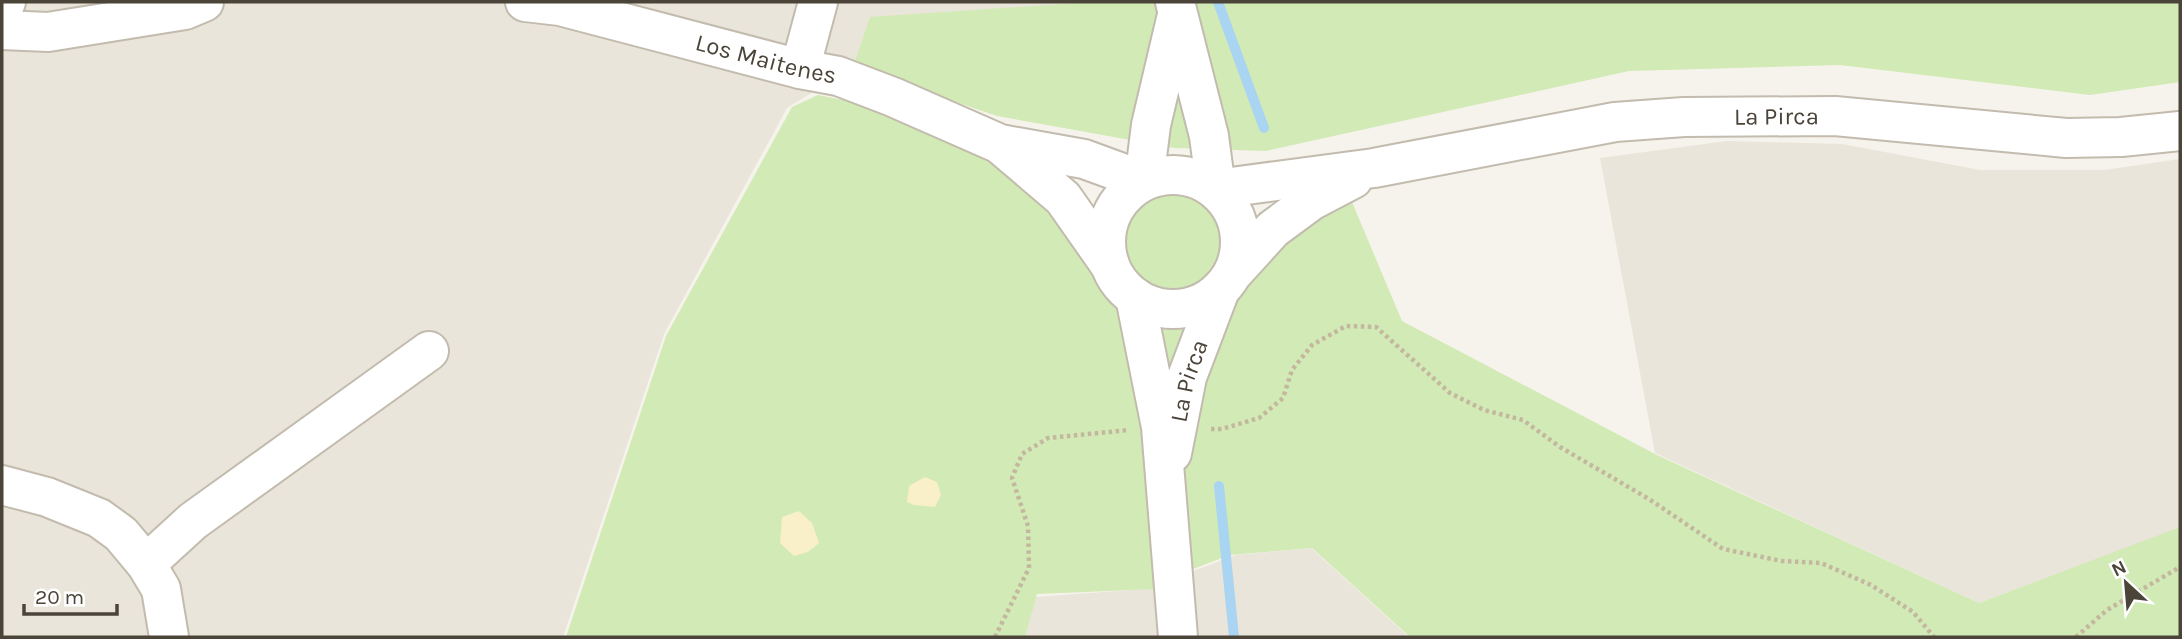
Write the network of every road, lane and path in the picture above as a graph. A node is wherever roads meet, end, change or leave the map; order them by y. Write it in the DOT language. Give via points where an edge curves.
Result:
graph roads {
  1 [pos="204,2"];
  2 [pos="525,2"];
  3 [pos="818,2"];
  4 [pos="1177,6"];
  5 [pos="2,30"];
  6 [pos="800,69"];
  7 [pos="2180,131"];
  8 [pos="1000,144"];
  9 [pos="1374,168"];
  10 [pos="1144,181"];
  11 [pos="1216,189"];
  12 [pos="1110,265"];
  13 [pos="1227,281"];
  14 [pos="1135,297"];
  15 [pos="429,351"];
  16 [pos="1170,428"];
  17 [pos="2,485"];
  18 [pos="146,564"];
  19 [pos="2180,567"];
  20 [pos="169,637"];
  21 [pos="995,637"];
  22 [pos="1178,637"];
  23 [pos="1934,637"];
  24 [pos="2076,637"];
  1 -- 5 [label="street" via="185,10 48,32"];
  2 -- 6 [label="street, Los Maitenes" via="560,6"];
  3 -- 6 [label="street"];
  4 -- 10 [label="street"];
  4 -- 11 [label="street" via="1209,136"];
  6 -- 8 [label="street, Los Maitenes" via="838,76"];
  7 -- 9 [label="street, La Pirca" via="2066,138 1835,116 1684,117 1615,122"];
  8 -- 10 [label="street, Los Maitenes" via="1084,159"];
  8 -- 12 [label="street, Los Maitenes" via="1063,198"];
  9 -- 11 [label="street, La Pirca"];
  9 -- 13 [label="street, La Pirca" via="1311,201 1273,229"];
  10 -- 11 [label="street" via="1181,175"];
  10 -- 12 [label="street" via="1128,192 1111,217 1106,236"];
  11 -- 13 [label="street" via="1231,206 1239,227 1240,250"];
  12 -- 14 [label="street"];
  13 -- 14 [label="street" via="1200,303 1179,309 1155,307"];
  13 -- 16 [label="street, La Pirca"];
  14 -- 16 [label="street, La Pirca"];
  15 -- 18 [label="street" via="193,521"];
  16 -- 21 [label="path" via="1048,438 1023,454 1012,478 1028,526 1030,568"];
  16 -- 22 [label="street, La Pirca" via="1167,475"];
  16 -- 23 [label="path" via="1222,429 1259,418 1283,398 1292,370 1312,345 1346,326 1376,327 1450,393 1484,410 1523,419 1723,549 1782,561 1821,563 1871,585 1913,612"];
  17 -- 18 [label="street" via="99,518 121,534"];
  18 -- 20 [label="street" via="161,589"];
  19 -- 24 [label="path" via="2107,610"];
}
